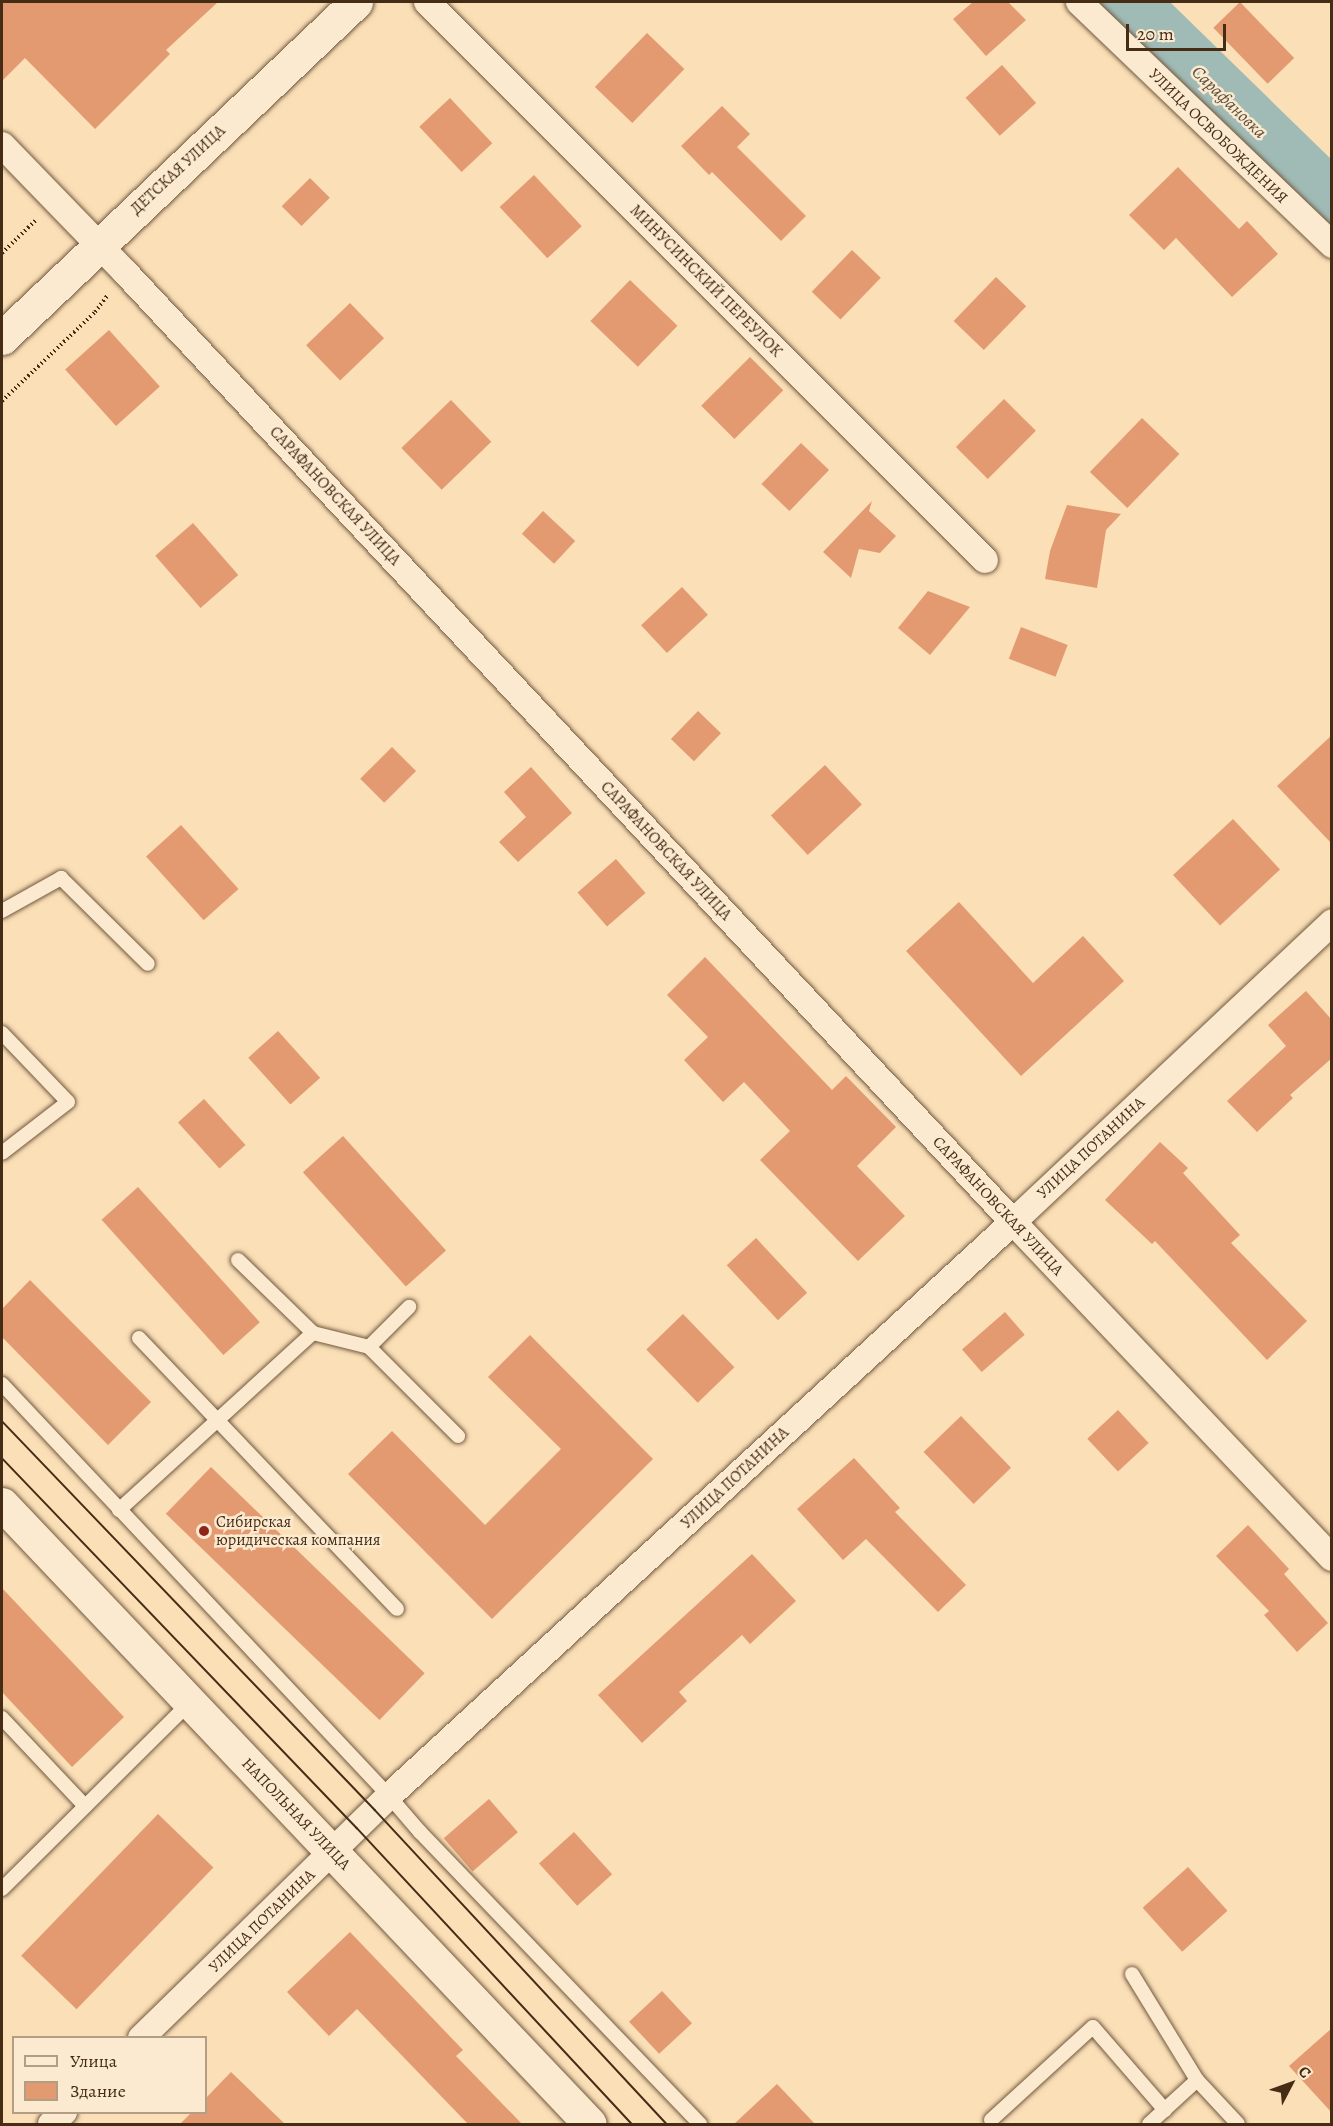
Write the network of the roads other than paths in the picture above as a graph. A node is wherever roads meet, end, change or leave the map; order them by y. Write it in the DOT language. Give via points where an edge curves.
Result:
graph roads {
  1 [pos="356,2"];
  2 [pos="428,2"];
  3 [pos="1079,2"];
  4 [pos="2,144"];
  5 [pos="99,244"];
  6 [pos="1332,245"];
  7 [pos="2,338"];
  8 [pos="985,560"];
  9 [pos="2,912"];
  10 [pos="1332,922"];
  11 [pos="148,964"];
  12 [pos="3,1038"];
  13 [pos="2,1153"];
  14 [pos="1013,1222"];
  15 [pos="238,1260"];
  16 [pos="409,1307"];
  17 [pos="313,1333"];
  18 [pos="139,1338"];
  19 [pos="369,1347"];
  20 [pos="2,1384"];
  21 [pos="217,1420"];
  22 [pos="458,1436"];
  23 [pos="2,1504"];
  24 [pos="119,1510"];
  25 [pos="1332,1558"];
  26 [pos="397,1608"];
  27 [pos="190,1702"];
  28 [pos="2,1718"];
  29 [pos="389,1796"];
  30 [pos="85,1806"];
  31 [pos="332,1852"];
  32 [pos="2,1889"];
  33 [pos="1132,1974"];
  34 [pos="142,2036"];
  35 [pos="1197,2080"];
  36 [pos="1165,2110"];
  37 [pos="991,2120"];
  38 [pos="590,2124"];
  39 [pos="700,2124"];
  40 [pos="1149,2124"];
  41 [pos="1238,2124"];
  1 -- 5 [label="street, ДЕТСКАЯ УЛИЦА"];
  2 -- 8 [label="street, МИНУСИНСКИЙ ПЕРЕУЛОК"];
  3 -- 6 [label="street, УЛИЦА ОСВОБОЖДЕНИЯ"];
  4 -- 5 [label="street, САРАФАНОВСКАЯ УЛИЦА"];
  5 -- 7 [label="street, ДЕТСКАЯ УЛИЦА"];
  5 -- 14 [label="street, САРАФАНОВСКАЯ УЛИЦА"];
  9 -- 11 [label="lane" via="61,879"];
  10 -- 14 [label="street, УЛИЦА ПОТАНИНА"];
  12 -- 13 [label="lane" via="68,1102"];
  14 -- 25 [label="street, САРАФАНОВСКАЯ УЛИЦА"];
  14 -- 29 [label="street, УЛИЦА ПОТАНИНА"];
  15 -- 17 [label="lane"];
  16 -- 19 [label="lane"];
  17 -- 19 [label="lane"];
  17 -- 21 [label="lane"];
  18 -- 21 [label="lane"];
  19 -- 22 [label="lane"];
  20 -- 24 [label="lane"];
  21 -- 24 [label="lane"];
  21 -- 26 [label="lane"];
  23 -- 27 [label="street, НАПОЛЬНАЯ УЛИЦА"];
  24 -- 29 [label="lane"];
  27 -- 30 [label="lane"];
  27 -- 31 [label="street, НАПОЛЬНАЯ УЛИЦА"];
  28 -- 30 [label="lane"];
  29 -- 31 [label="street, УЛИЦА ПОТАНИНА"];
  29 -- 39 [label="lane"];
  30 -- 32 [label="lane"];
  31 -- 34 [label="street, УЛИЦА ПОТАНИНА"];
  31 -- 38 [label="street, НАПОЛЬНАЯ УЛИЦА"];
  33 -- 35 [label="lane"];
  35 -- 36 [label="lane"];
  35 -- 41 [label="lane"];
  36 -- 37 [label="lane" via="1093,2027"];
  36 -- 40 [label="lane"];
}
